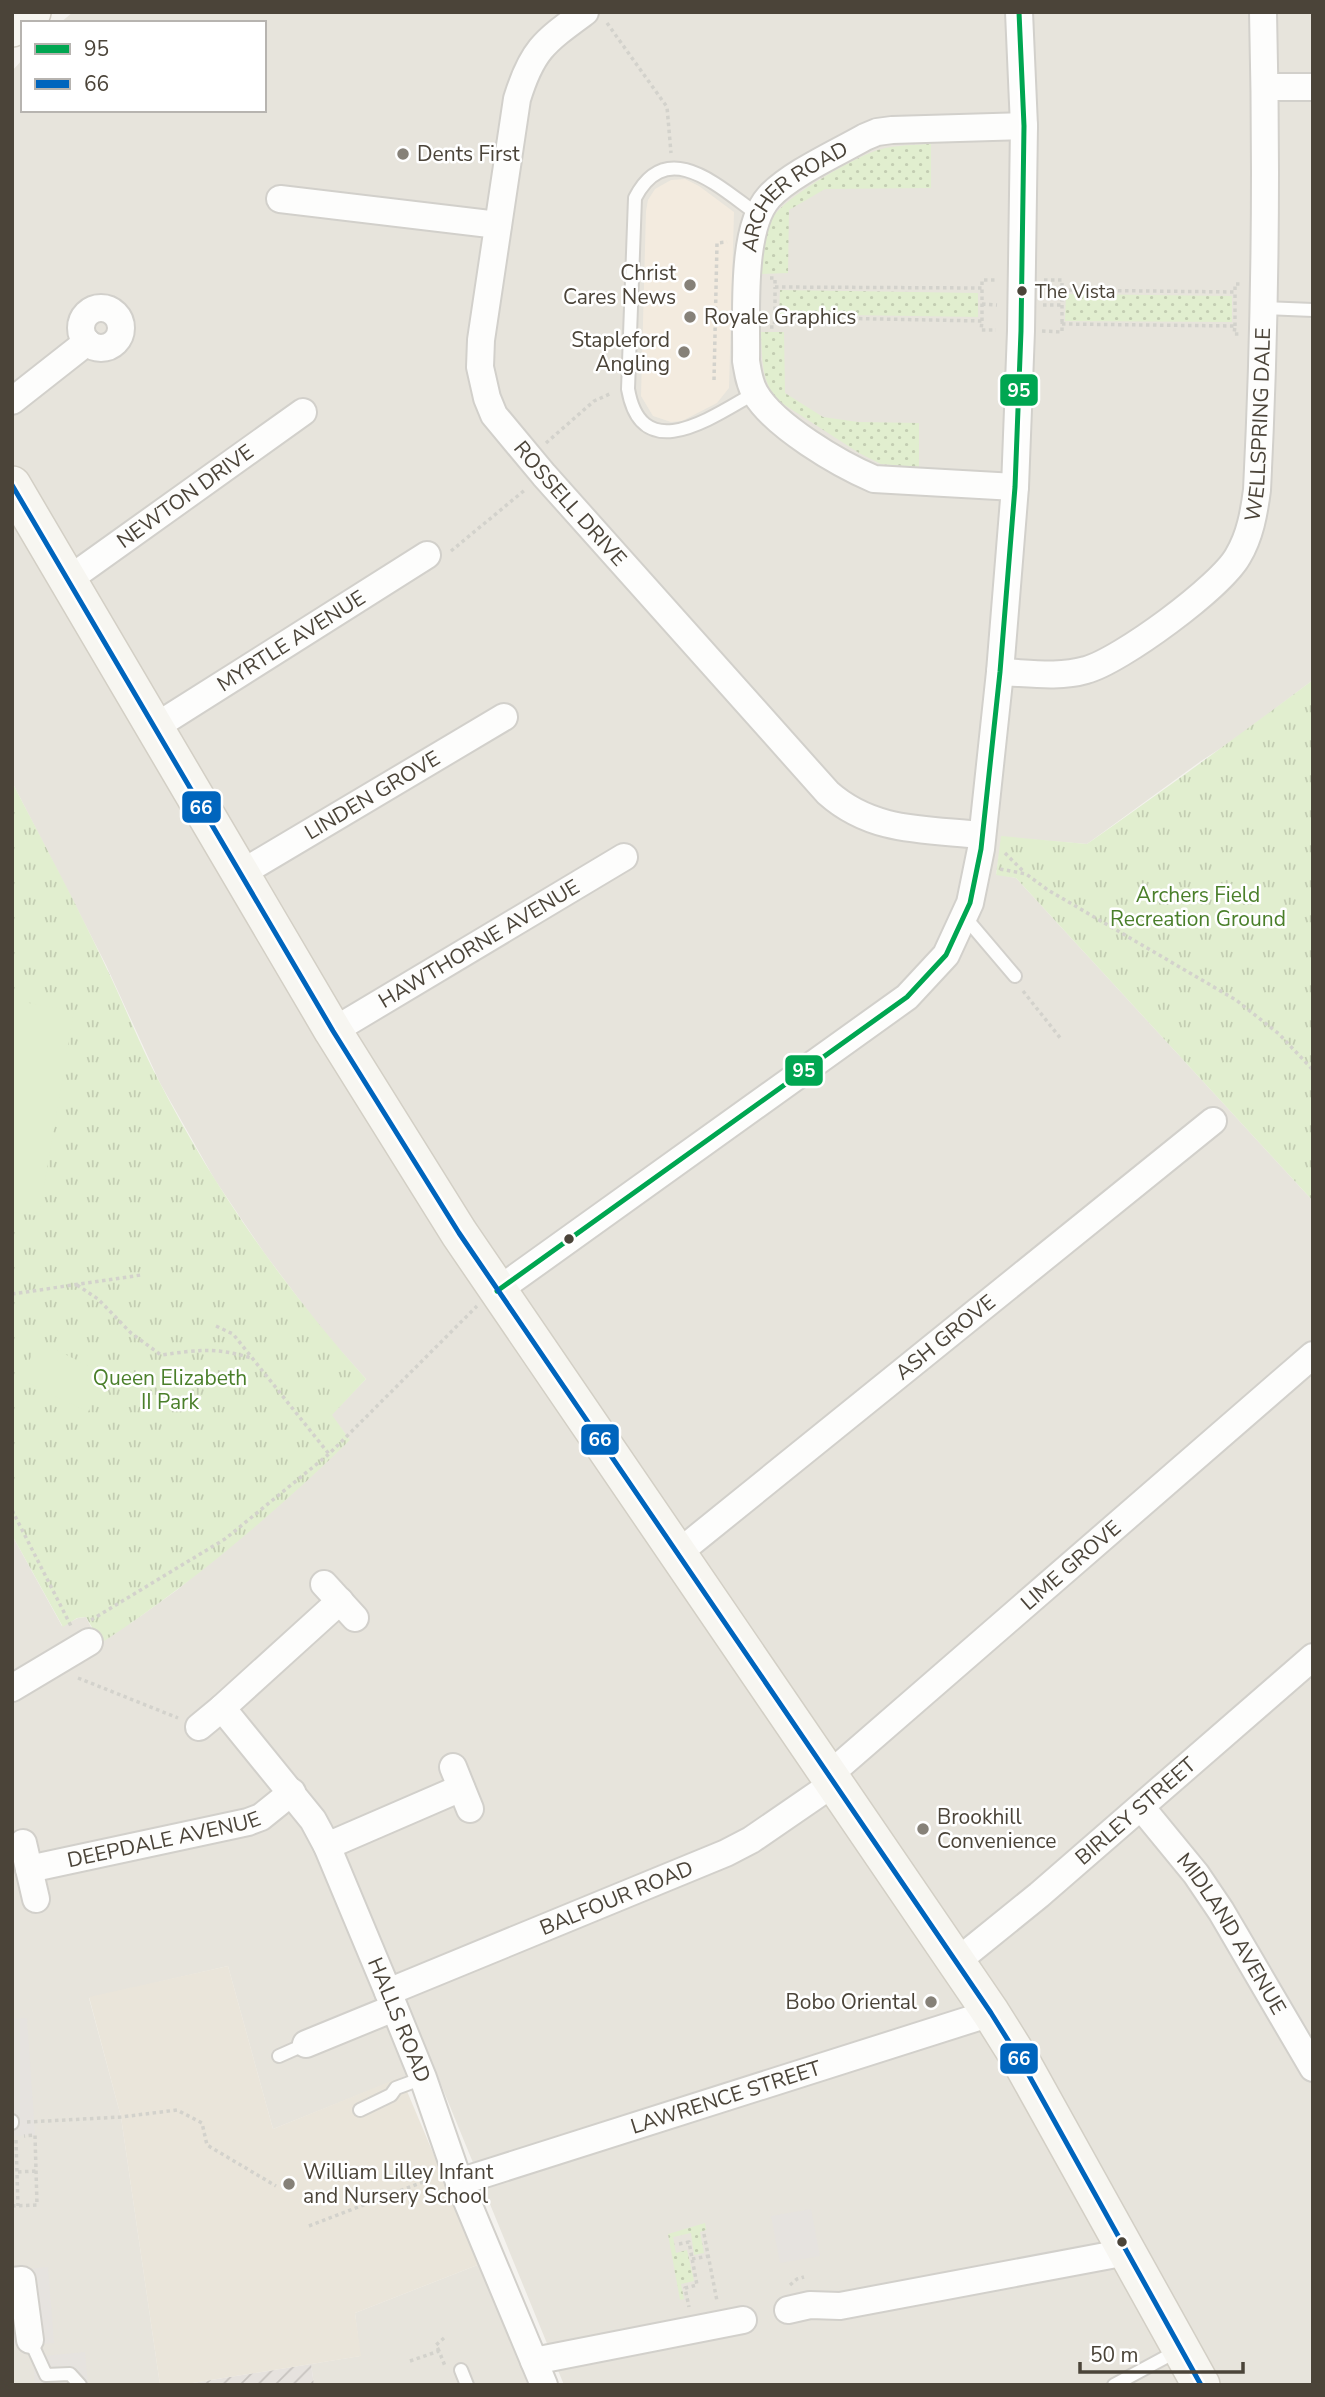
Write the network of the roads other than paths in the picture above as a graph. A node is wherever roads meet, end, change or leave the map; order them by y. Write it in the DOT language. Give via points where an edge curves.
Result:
graph roads {
  1 [pos="32,12"];
  2 [pos="1018,12"];
  3 [pos="1263,12"];
  4 [pos="596,18"];
  5 [pos="12,28"];
  6 [pos="1265,87"];
  7 [pos="1313,87"];
  8 [pos="1024,125"];
  9 [pos="280,199"];
  10 [pos="757,214"];
  11 [pos="498,225"];
  12 [pos="1265,309"];
  13 [pos="1313,310"];
  14 [pos="87,342"];
  15 [pos="755,393"];
  16 [pos="12,401"];
  17 [pos="303,412"];
  18 [pos="12,485"];
  19 [pos="1015,487"];
  20 [pos="428,555"];
  21 [pos="68,580"];
  22 [pos="1000,672"];
  23 [pos="504,717"];
  24 [pos="155,726"];
  25 [pos="982,835"];
  26 [pos="624,857"];
  27 [pos="240,874"];
  28 [pos="964,916"];
  29 [pos="1015,976"];
  30 [pos="332,1031"];
  31 [pos="1213,1121"];
  32 [pos="497,1291"];
  33 [pos="1313,1355"];
  34 [pos="677,1554"];
  35 [pos="340,1601"];
  36 [pos="78,1649"];
  37 [pos="1313,1657"];
  38 [pos="12,1688"];
  39 [pos="222,1708"];
  40 [pos="199,1727"];
  41 [pos="831,1779"];
  42 [pos="461,1788"];
  43 [pos="292,1793"];
  44 [pos="1141,1807"];
  45 [pos="23,1843"];
  46 [pos="327,1846"];
  47 [pos="29,1869"];
  48 [pos="36,1899"];
  49 [pos="955,1963"];
  50 [pos="391,2000"];
  51 [pos="991,2013"];
  52 [pos="306,2044"];
  53 [pos="279,2056"];
  54 [pos="1313,2068"];
  55 [pos="423,2078"];
  56 [pos="360,2110"];
  57 [pos="457,2176"];
  58 [pos="1127,2252"];
  59 [pos="12,2281"];
  60 [pos="801,2299"];
  61 [pos="733,2322"];
  62 [pos="30,2340"];
  63 [pos="1181,2349"];
  64 [pos="461,2370"];
  65 [pos="539,2373"];
  66 [pos="80,2385"];
  67 [pos="467,2385"];
  68 [pos="1114,2385"];
  69 [pos="1201,2385"];
  1 -- 5 [label="street"];
  2 -- 8 [label="street"];
  3 -- 6 [label="street, WELLSPRING DALE"];
  4 -- 11 [label="street, ROSSELL DRIVE" via="550,38 524,75"];
  6 -- 7 [label="street"];
  6 -- 12 [label="street, WELLSPRING DALE"];
  8 -- 10 [label="street, ARCHER ROAD" via="877,132 786,183"];
  8 -- 19 [label="street"];
  9 -- 11 [label="street"];
  10 -- 15 [label="street, ARCHER ROAD" via="748,249 746,361"];
  10 -- 15 [label="lane" via="695,173 673,167 646,181 635,198 628,389 630,404 641,419 660,432 704,421"];
  11 -- 25 [label="street, ROSSELL DRIVE" via="480,367 494,415 842,806 889,825"];
  12 -- 13 [label="lane"];
  12 -- 22 [label="street, WELLSPRING DALE" via="1257,490 1254,515 1237,558 1209,588 1138,643 1106,661 1068,674"];
  14 -- 16 [label="street"];
  15 -- 19 [label="street, ARCHER ROAD" via="787,428 874,479"];
  17 -- 21 [label="street, NEWTON DRIVE"];
  18 -- 21 [label="street"];
  19 -- 22 [label="street"];
  20 -- 24 [label="street, MYRTLE AVENUE"];
  21 -- 24 [label="street"];
  22 -- 25 [label="street"];
  23 -- 27 [label="street, LINDEN GROVE"];
  24 -- 27 [label="street"];
  25 -- 28 [label="street"];
  26 -- 30 [label="street, HAWTHORNE AVENUE"];
  27 -- 30 [label="street"];
  28 -- 29 [label="lane"];
  28 -- 32 [label="street" via="946,955 907,996"];
  30 -- 32 [label="street"];
  31 -- 34 [label="street, ASH GROVE"];
  32 -- 34 [label="street"];
  33 -- 41 [label="street, LIME GROVE"];
  34 -- 41 [label="street"];
  35 -- 39 [label="street"];
  36 -- 38 [label="street"];
  37 -- 44 [label="street, BIRLEY STREET"];
  39 -- 40 [label="street"];
  39 -- 43 [label="street, HALLS ROAD"];
  41 -- 49 [label="street"];
  41 -- 50 [label="street, BALFOUR ROAD" via="751,1840 726,1853"];
  42 -- 46 [label="street"];
  43 -- 46 [label="street, HALLS ROAD"];
  43 -- 47 [label="street, DEEPDALE AVENUE" via="248,1822"];
  44 -- 49 [label="street, BIRLEY STREET"];
  44 -- 54 [label="street, MIDLAND AVENUE" via="1221,1911"];
  45 -- 47 [label="street"];
  46 -- 50 [label="street, HALLS ROAD"];
  47 -- 48 [label="street"];
  49 -- 51 [label="street"];
  50 -- 52 [label="street, BALFOUR ROAD"];
  50 -- 55 [label="street, HALLS ROAD"];
  51 -- 57 [label="street, LAWRENCE STREET"];
  51 -- 58 [label="street"];
  52 -- 53 [label="lane"];
  55 -- 56 [label="lane"];
  55 -- 57 [label="street, HALLS ROAD"];
  57 -- 65 [label="street, HALLS ROAD"];
  58 -- 60 [label="street" via="841,2306"];
  58 -- 63 [label="street"];
  59 -- 62 [label="street" via="22,2280"];
  61 -- 65 [label="street"];
  62 -- 66 [label="lane" via="46,2375 70,2374"];
  63 -- 68 [label="lane"];
  63 -- 69 [label="street"];
  64 -- 67 [label="lane"];
}
